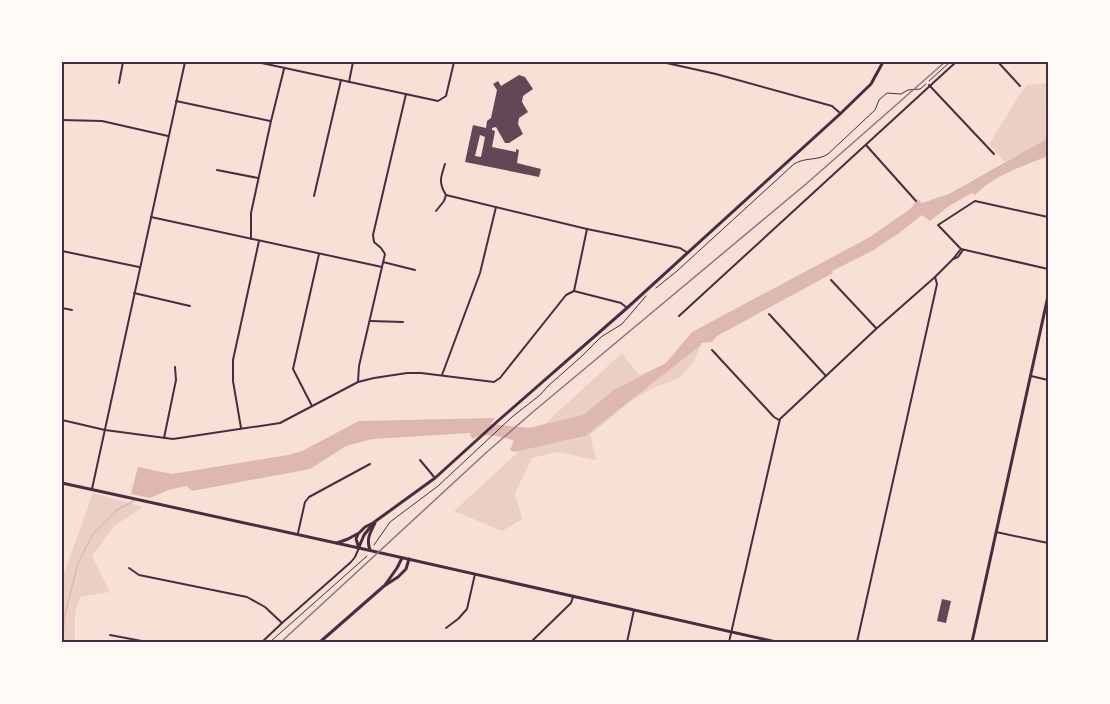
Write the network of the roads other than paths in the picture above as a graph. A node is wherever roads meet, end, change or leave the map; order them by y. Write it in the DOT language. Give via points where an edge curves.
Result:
graph roads {
  1 [pos="123,62"];
  2 [pos="185,62"];
  3 [pos="257,62"];
  4 [pos="353,62"];
  5 [pos="454,62"];
  6 [pos="662,62"];
  7 [pos="883,62"];
  8 [pos="956,62"];
  9 [pos="998,62"];
  10 [pos="274,63"];
  11 [pos="284,67"];
  12 [pos="341,80"];
  13 [pos="119,82"];
  14 [pos="349,82"];
  15 [pos="929,85"];
  16 [pos="1020,86"];
  17 [pos="406,94"];
  18 [pos="176,101"];
  19 [pos="840,114"];
  20 [pos="62,120"];
  21 [pos="271,121"];
  22 [pos="168,136"];
  23 [pos="865,144"];
  24 [pos="994,154"];
  25 [pos="445,164"];
  26 [pos="217,170"];
  27 [pos="258,178"];
  28 [pos="446,195"];
  29 [pos="314,196"];
  30 [pos="916,201"];
  31 [pos="496,207"];
  32 [pos="436,211"];
  33 [pos="150,217"];
  34 [pos="1048,217"];
  35 [pos="933,220"];
  36 [pos="938,225"];
  37 [pos="587,229"];
  38 [pos="251,239"];
  39 [pos="259,241"];
  40 [pos="962,249"];
  41 [pos="62,251"];
  42 [pos="688,253"];
  43 [pos="319,254"];
  44 [pos="383,262"];
  45 [pos="139,267"];
  46 [pos="382,267"];
  47 [pos="1048,269"];
  48 [pos="415,270"];
  49 [pos="935,277"];
  50 [pos="831,280"];
  51 [pos="574,291"];
  52 [pos="134,293"];
  53 [pos="1048,296"];
  54 [pos="190,306"];
  55 [pos="62,308"];
  56 [pos="627,308"];
  57 [pos="72,310"];
  58 [pos="769,314"];
  59 [pos="679,316"];
  60 [pos="370,321"];
  61 [pos="403,322"];
  62 [pos="876,328"];
  63 [pos="712,350"];
  64 [pos="175,368"];
  65 [pos="442,375"];
  66 [pos="825,376"];
  67 [pos="1031,376"];
  68 [pos="1048,380"];
  69 [pos="358,382"];
  70 [pos="312,407"];
  71 [pos="62,420"];
  72 [pos="779,420"];
  73 [pos="241,428"];
  74 [pos="105,430"];
  75 [pos="164,438"];
  76 [pos="420,460"];
  77 [pos="370,464"];
  78 [pos="435,478"];
  79 [pos="62,483"];
  80 [pos="92,489"];
  81 [pos="375,522"];
  82 [pos="362,530"];
  83 [pos="996,532"];
  84 [pos="298,535"];
  85 [pos="337,543"];
  86 [pos="1048,543"];
  87 [pos="359,548"];
  88 [pos="370,550"];
  89 [pos="402,558"];
  90 [pos="409,559"];
  91 [pos="129,568"];
  92 [pos="476,574"];
  93 [pos="384,586"];
  94 [pos="573,597"];
  95 [pos="634,610"];
  96 [pos="282,623"];
  97 [pos="446,628"];
  98 [pos="731,632"];
  99 [pos="110,635"];
  100 [pos="147,642"];
  101 [pos="262,642"];
  102 [pos="320,642"];
  103 [pos="531,642"];
  104 [pos="627,642"];
  105 [pos="729,642"];
  106 [pos="776,642"];
  107 [pos="857,642"];
  108 [pos="972,642"];
  1 -- 13 [label="street"];
  2 -- 18 [label="street"];
  3 -- 10 [label="street"];
  4 -- 14 [label="street"];
  5 -- 17 [label="street" via="444,98 438,101"];
  6 -- 19 [label="street" via="832,106"];
  7 -- 19 [label="main road" via="871,84"];
  8 -- 15 [label="street"];
  9 -- 16 [label="street"];
  10 -- 11 [label="street"];
  11 -- 12 [label="street"];
  11 -- 21 [label="street"];
  12 -- 14 [label="street"];
  12 -- 29 [label="street"];
  14 -- 17 [label="street"];
  15 -- 23 [label="street"];
  15 -- 24 [label="street"];
  17 -- 44 [label="street" via="373,235 385,254"];
  18 -- 21 [label="street"];
  18 -- 22 [label="street"];
  19 -- 42 [label="main road"];
  20 -- 22 [label="street" via="102,121"];
  21 -- 27 [label="street"];
  22 -- 33 [label="street"];
  23 -- 30 [label="street"];
  23 -- 59 [label="street"];
  25 -- 28 [label="street" via="441,186"];
  26 -- 27 [label="street"];
  27 -- 38 [label="street"];
  28 -- 31 [label="street"];
  28 -- 32 [label="street"];
  31 -- 37 [label="street"];
  31 -- 65 [label="street" via="480,273"];
  33 -- 38 [label="street"];
  33 -- 45 [label="street"];
  34 -- 36 [label="street" via="975,201"];
  35 -- 36 [label="street"];
  36 -- 40 [label="street"];
  37 -- 42 [label="street" via="680,248"];
  37 -- 51 [label="street"];
  38 -- 39 [label="street"];
  39 -- 43 [label="street"];
  39 -- 73 [label="street" via="233,360"];
  40 -- 47 [label="street"];
  40 -- 49 [label="street"];
  41 -- 45 [label="street"];
  42 -- 56 [label="main road"];
  43 -- 46 [label="street"];
  43 -- 70 [label="street" via="293,369"];
  44 -- 46 [label="street"];
  44 -- 48 [label="street"];
  45 -- 52 [label="street"];
  46 -- 60 [label="street"];
  49 -- 62 [label="street"];
  49 -- 107 [label="street" via="937,284"];
  50 -- 62 [label="street"];
  51 -- 56 [label="street"];
  51 -- 65 [label="street" via="566,295 494,382"];
  52 -- 54 [label="street"];
  52 -- 74 [label="street"];
  53 -- 67 [label="main road"];
  55 -- 57 [label="street"];
  56 -- 78 [label="main road"];
  58 -- 66 [label="street"];
  60 -- 61 [label="street"];
  60 -- 69 [label="street"];
  62 -- 66 [label="street"];
  63 -- 72 [label="street"];
  64 -- 75 [label="street"];
  65 -- 69 [label="street" via="406,373"];
  66 -- 72 [label="street"];
  67 -- 68 [label="street"];
  67 -- 83 [label="main road"];
  69 -- 70 [label="street"];
  70 -- 73 [label="street" via="280,423"];
  71 -- 74 [label="street"];
  72 -- 98 [label="street"];
  73 -- 75 [label="street"];
  74 -- 75 [label="street"];
  74 -- 80 [label="street"];
  76 -- 78 [label="street"];
  77 -- 84 [label="street" via="309,497"];
  78 -- 81 [label="main road"];
  79 -- 80 [label="main road"];
  80 -- 84 [label="main road"];
  81 -- 82 [label="main road"];
  81 -- 87 [label="main road"];
  81 -- 88 [label="main road" via="368,537"];
  82 -- 85 [label="main road"];
  82 -- 87 [label="main road" via="356,539"];
  83 -- 86 [label="street"];
  83 -- 108 [label="main road"];
  84 -- 85 [label="main road"];
  85 -- 87 [label="main road"];
  87 -- 88 [label="main road"];
  87 -- 96 [label="street" via="351,562"];
  88 -- 89 [label="main road"];
  89 -- 90 [label="main road"];
  89 -- 93 [label="main road"];
  90 -- 92 [label="main road"];
  90 -- 93 [label="main road" via="403,572"];
  91 -- 96 [label="street" via="139,575 247,597"];
  92 -- 94 [label="main road"];
  92 -- 97 [label="street" via="467,609"];
  93 -- 102 [label="main road"];
  94 -- 95 [label="main road"];
  94 -- 103 [label="street"];
  95 -- 98 [label="main road"];
  95 -- 104 [label="street"];
  96 -- 101 [label="street"];
  98 -- 105 [label="street"];
  98 -- 106 [label="main road"];
  99 -- 100 [label="street"];
}
